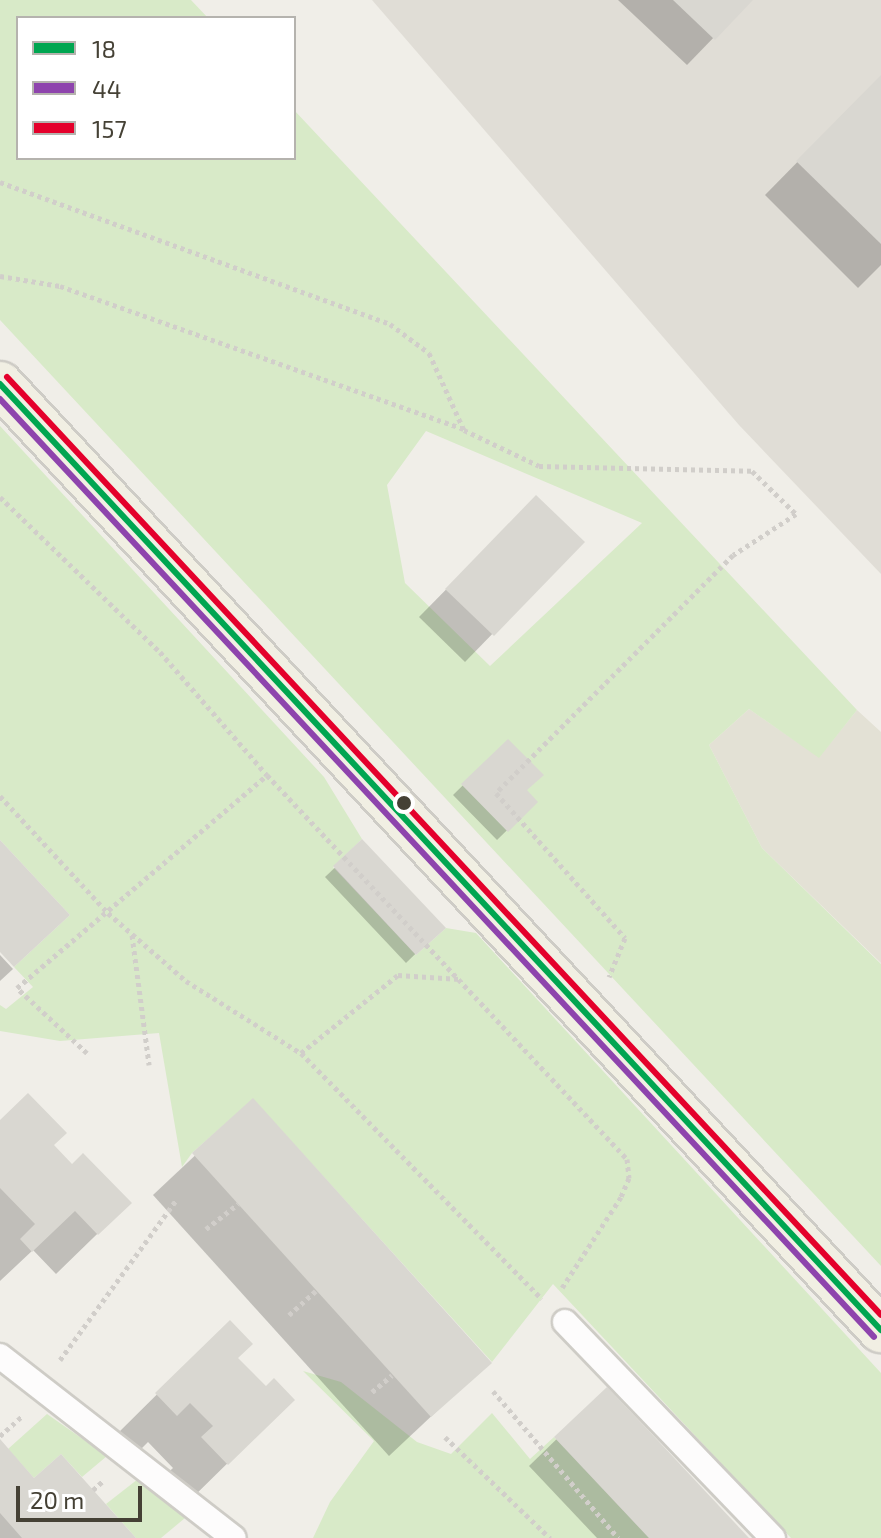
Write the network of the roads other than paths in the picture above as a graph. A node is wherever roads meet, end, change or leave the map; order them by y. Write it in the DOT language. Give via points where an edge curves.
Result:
graph roads {
  1 [pos="0,384"];
  2 [pos="558,1314"];
  3 [pos="881,1330"];
  4 [pos="0,1356"];
  5 [pos="234,1538"];
  6 [pos="773,1538"];
  1 -- 3 [label="main road"];
  2 -- 6 [label="lane"];
  4 -- 5 [label="lane"];
}
